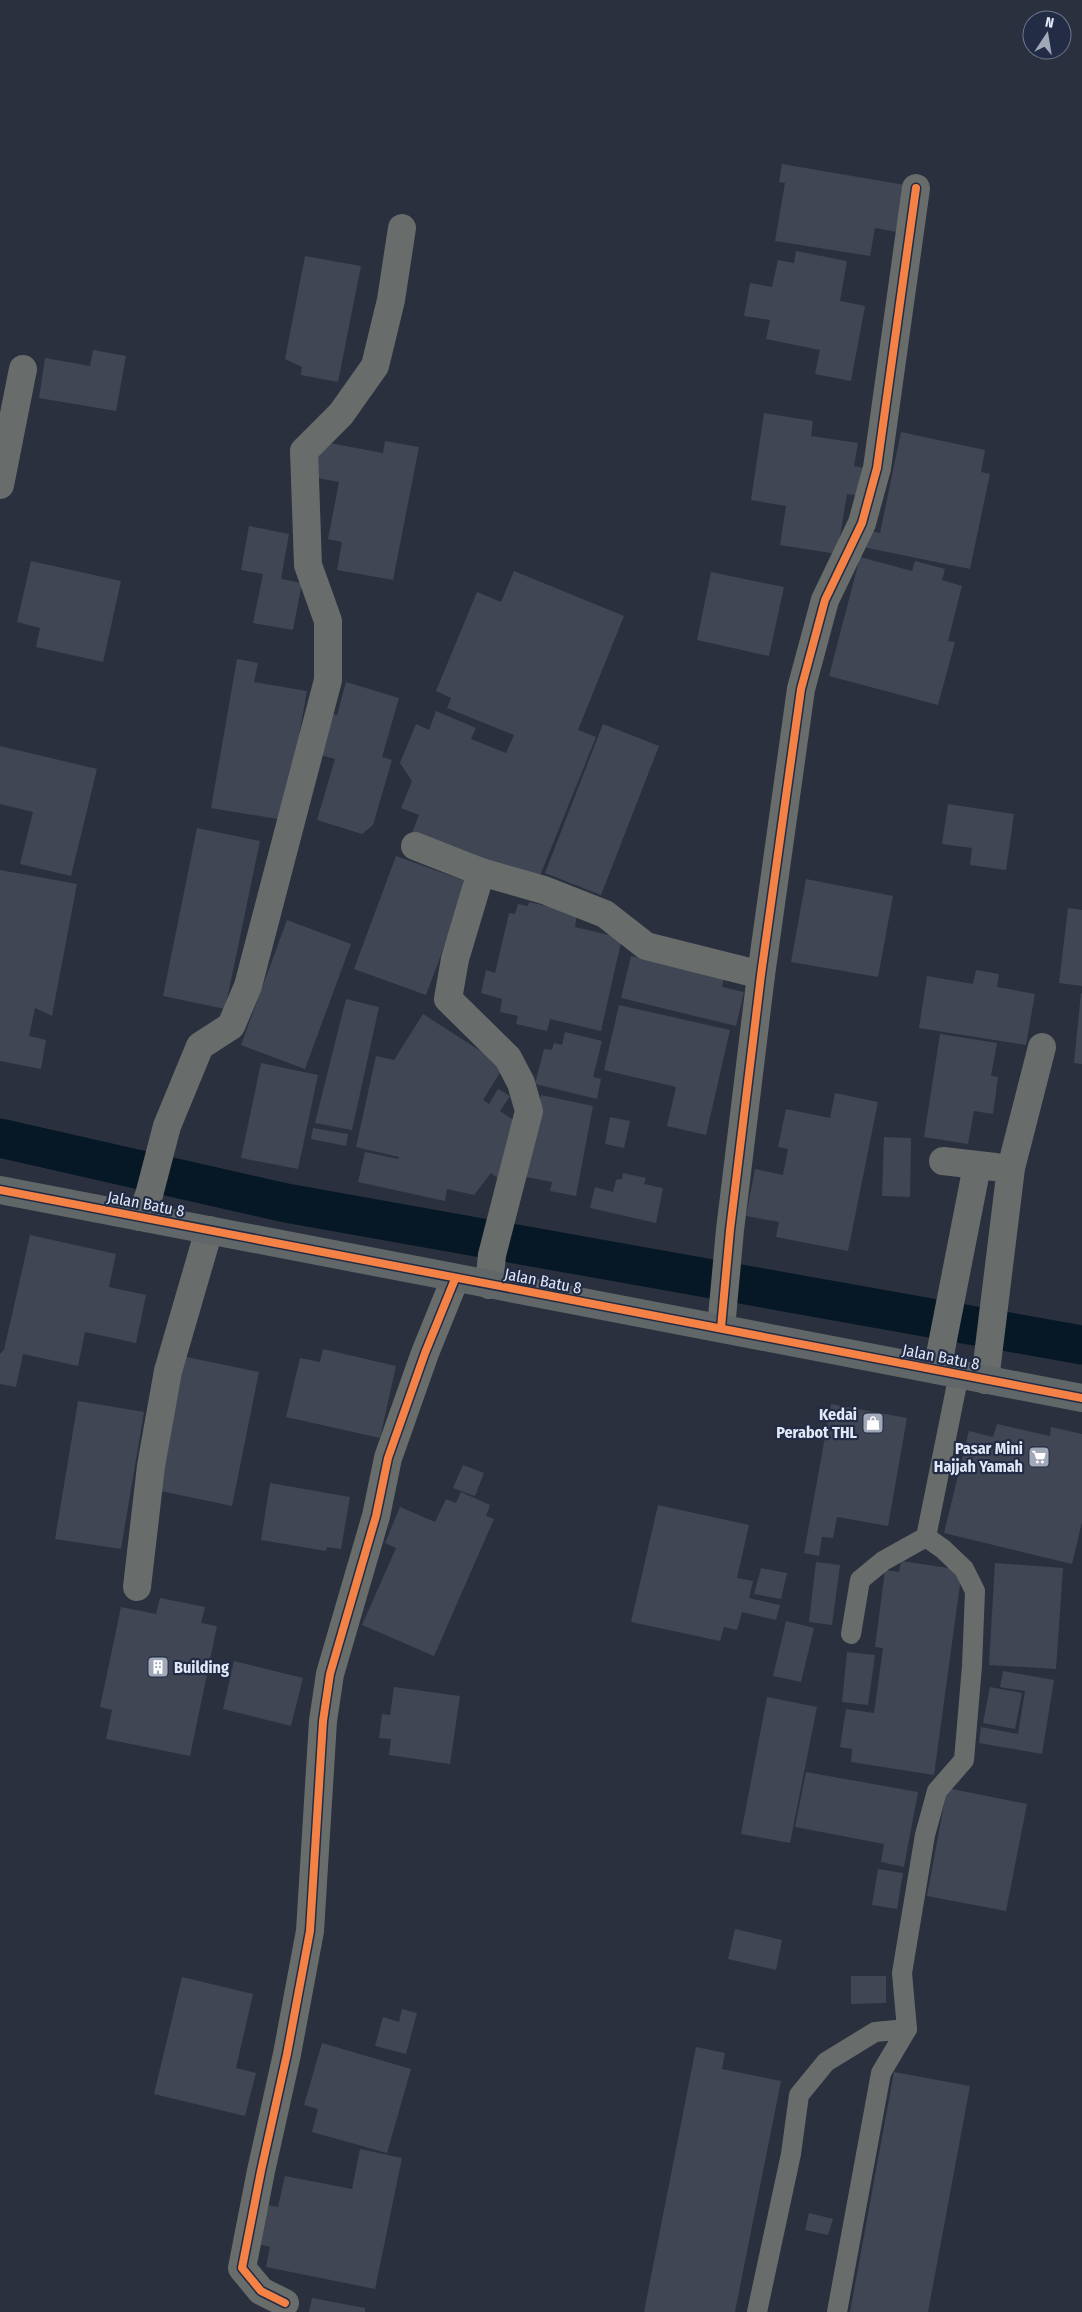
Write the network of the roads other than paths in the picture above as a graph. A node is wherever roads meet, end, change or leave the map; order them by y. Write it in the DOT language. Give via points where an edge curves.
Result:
graph roads {
  1 [pos="916,188"];
  2 [pos="402,228"];
  3 [pos="23,369"];
  4 [pos="0,485"];
  5 [pos="415,846"];
  6 [pos="481,872"];
  7 [pos="762,975"];
  8 [pos="1042,1047"];
  9 [pos="943,1162"];
  10 [pos="977,1166"];
  11 [pos="1011,1168"];
  12 [pos="0,1190"];
  13 [pos="145,1206"];
  14 [pos="209,1230"];
  15 [pos="455,1279"];
  16 [pos="489,1285"];
  17 [pos="723,1317"];
  18 [pos="960,1375"];
  19 [pos="1082,1398"];
  20 [pos="926,1537"];
  21 [pos="138,1587"];
  22 [pos="850,1634"];
  23 [pos="907,2029"];
  24 [pos="285,2303"];
  25 [pos="757,2312"];
  26 [pos="837,2312"];
  1 -- 7 [label="street" via="877,468 862,524 825,600 801,689"];
  2 -- 13 [label="street" via="391,300 375,366 340,414 304,451 308,565 328,621 326,690 248,986 231,1026 200,1046 166,1126"];
  3 -- 4 [label="street"];
  5 -- 6 [label="street"];
  6 -- 7 [label="street" via="544,890 605,914 646,946"];
  6 -- 16 [label="street" via="455,959 448,1000 508,1058 521,1083 528,1111 492,1255"];
  7 -- 17 [label="street" via="730,1230"];
  8 -- 11 [label="street"];
  9 -- 10 [label="street"];
  10 -- 11 [label="street"];
  10 -- 18 [label="street" via="941,1342"];
  11 -- 18 [label="street" via="988,1350"];
  12 -- 13 [label="street, Jalan Batu 8"];
  13 -- 14 [label="street, Jalan Batu 8"];
  14 -- 15 [label="street, Jalan Batu 8"];
  14 -- 21 [label="street" via="168,1371 151,1466"];
  15 -- 16 [label="street, Jalan Batu 8"];
  15 -- 24 [label="street" via="388,1458 376,1516 330,1674 322,1720 310,1931 242,2268 261,2291"];
  16 -- 17 [label="street, Jalan Batu 8"];
  17 -- 18 [label="street, Jalan Batu 8"];
  18 -- 19 [label="street, Jalan Batu 8"];
  18 -- 20 [label="lane"];
  20 -- 22 [label="lane" via="884,1561 860,1580"];
  20 -- 23 [label="lane" via="964,1569 975,1591 964,1760 937,1791 925,1835 902,1973"];
  23 -- 25 [label="lane" via="875,2032 826,2062 800,2095 791,2154"];
  23 -- 26 [label="lane" via="881,2073"];
}
